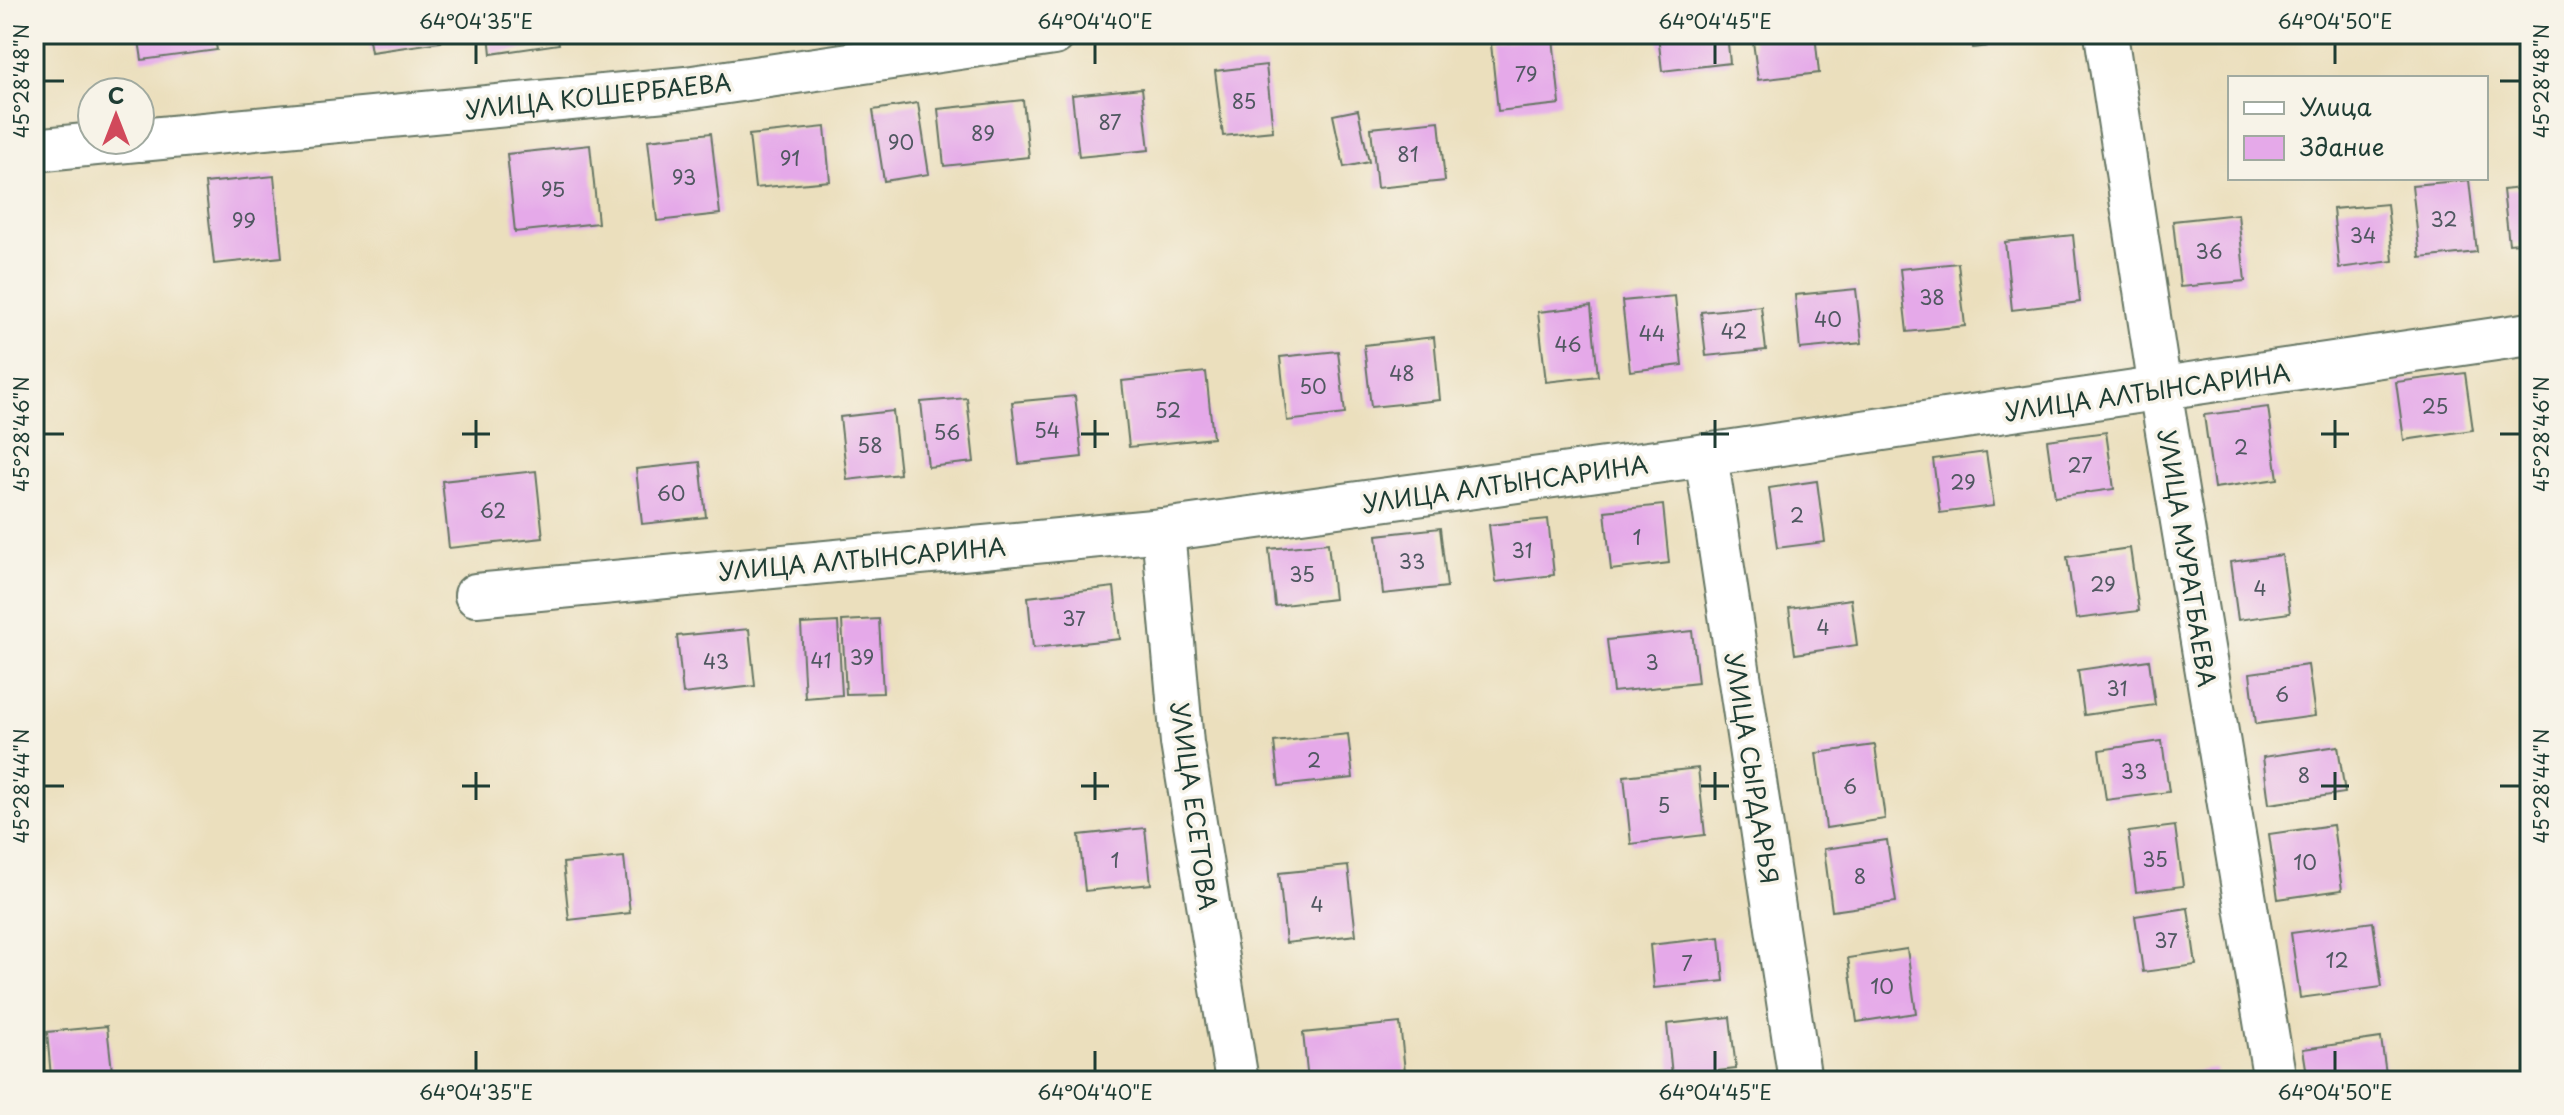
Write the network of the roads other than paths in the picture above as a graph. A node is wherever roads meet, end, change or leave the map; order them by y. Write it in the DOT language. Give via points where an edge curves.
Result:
graph roads {
  1 [pos="1054,34"];
  2 [pos="2106,34"];
  3 [pos="156,138"];
  4 [pos="76,146"];
  5 [pos="34,150"];
  6 [pos="2530,334"];
  7 [pos="2160,389"];
  8 [pos="1706,455"];
  9 [pos="1163,530"];
  10 [pos="476,595"];
  11 [pos="1237,1081"];
  12 [pos="1800,1081"];
  13 [pos="2275,1081"];
  1 -- 3 [label="street, УЛИЦА КОШЕРБАЕВА" via="686,88"];
  2 -- 7 [label="street, УЛИЦА МУРАТБАЕВА"];
  4 -- 5 [label="street, УЛИЦА КОШЕРБАЕВА"];
  6 -- 7 [label="street, УЛИЦА АЛТЫНСАРИНА"];
  7 -- 8 [label="street, УЛИЦА АЛТЫНСАРИНА"];
  7 -- 13 [label="street, УЛИЦА МУРАТБАЕВА"];
  8 -- 9 [label="street, УЛИЦА АЛТЫНСАРИНА"];
  8 -- 12 [label="street, УЛИЦА СЫРДАРЬЯ"];
  9 -- 10 [label="street, УЛИЦА АЛТЫНСАРИНА"];
  9 -- 11 [label="street, УЛИЦА ЕСЕТОВА" via="1182,743"];
}
